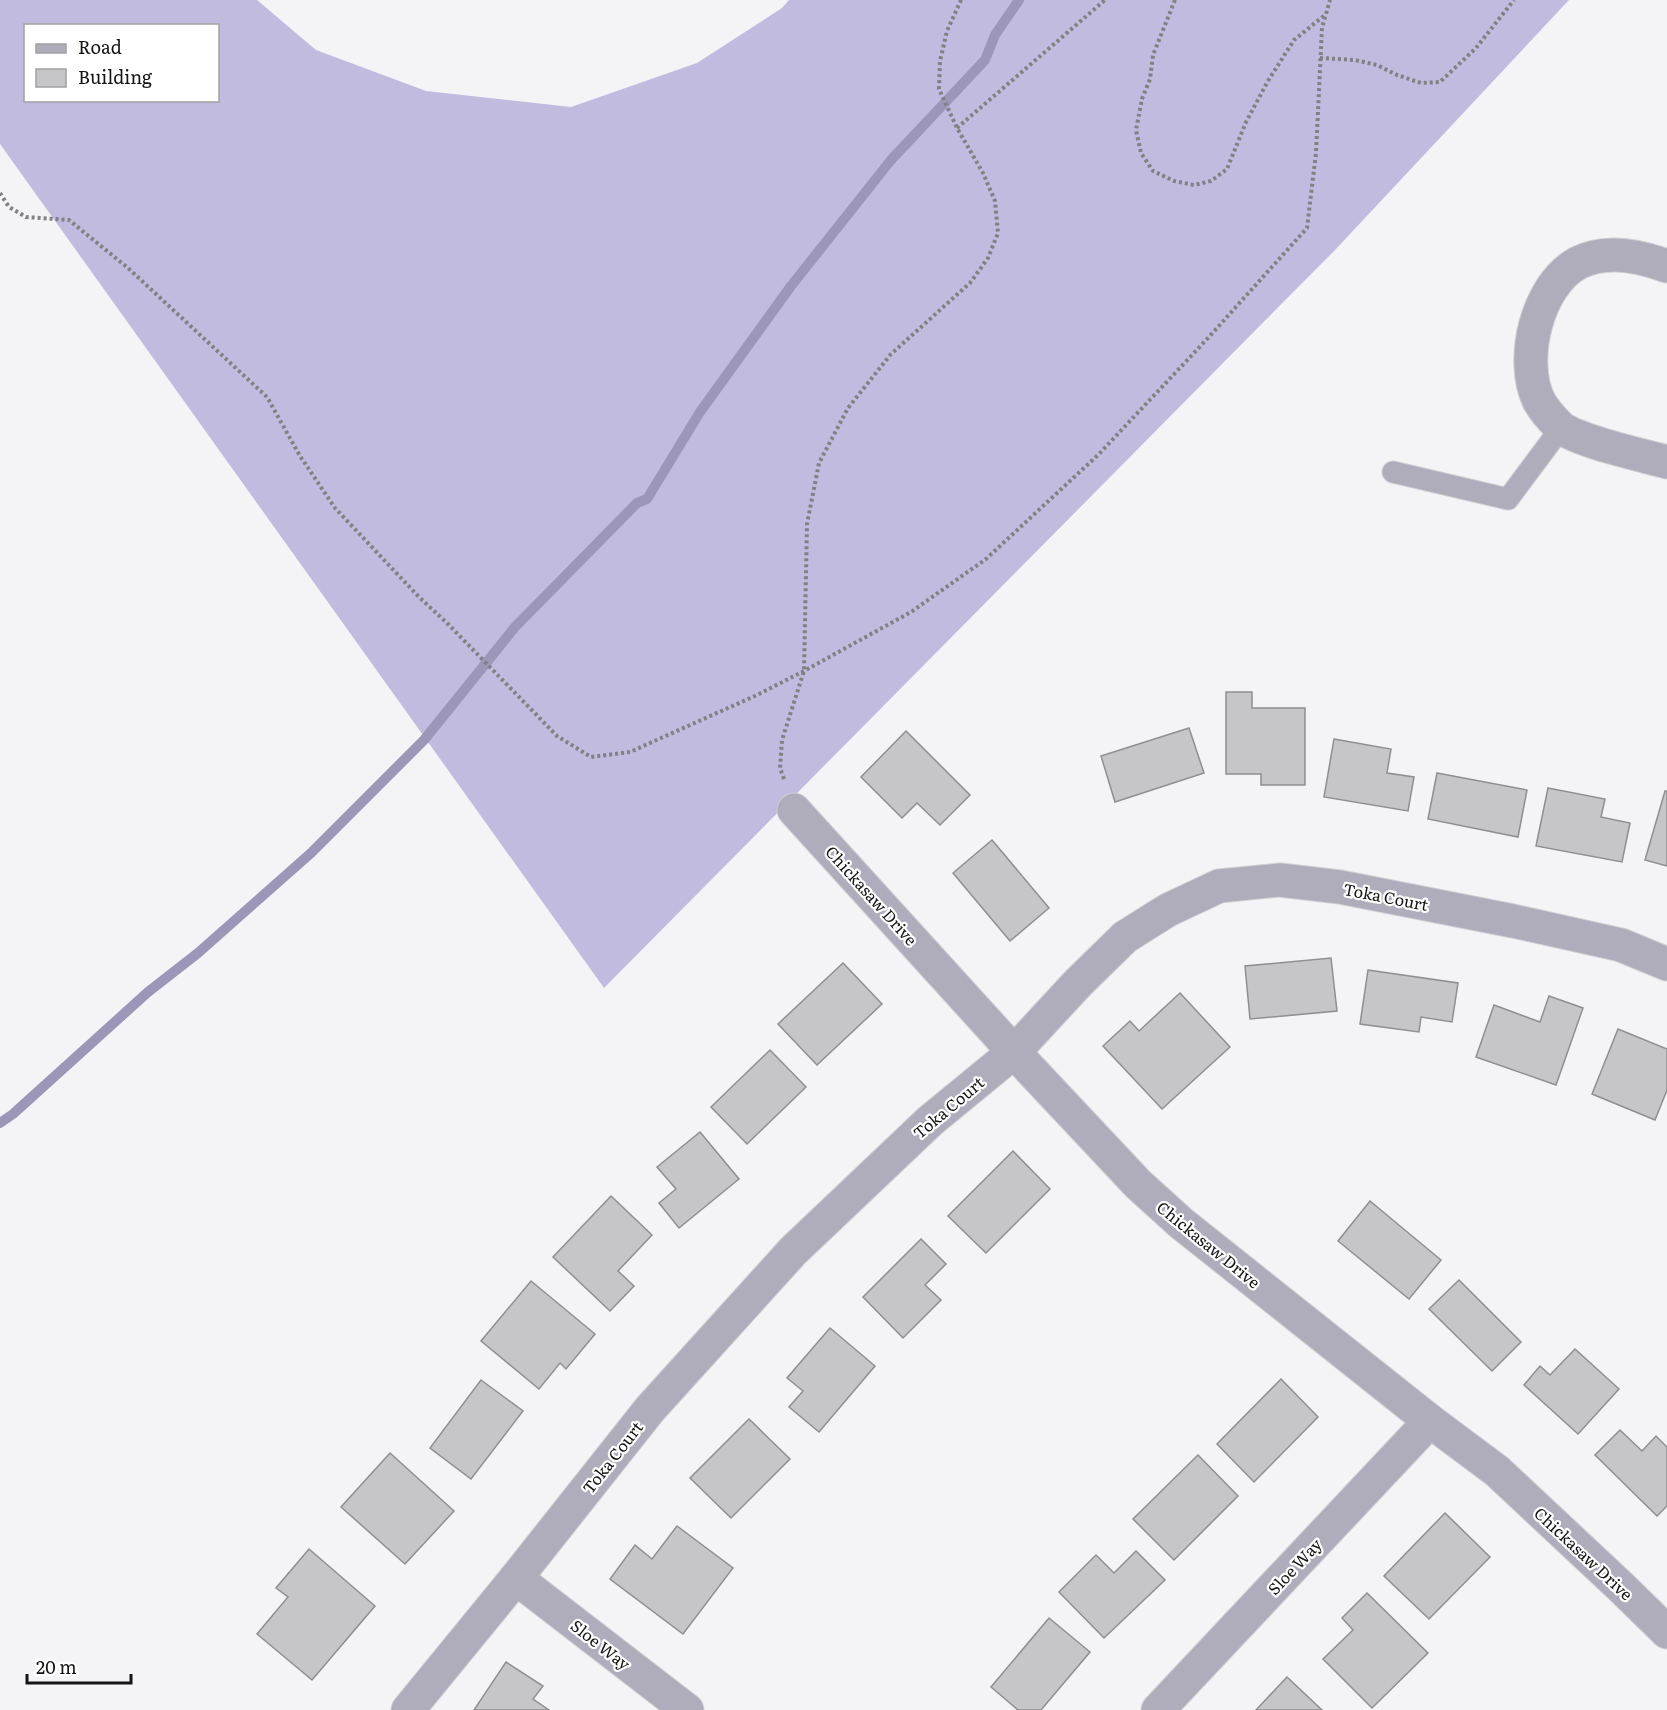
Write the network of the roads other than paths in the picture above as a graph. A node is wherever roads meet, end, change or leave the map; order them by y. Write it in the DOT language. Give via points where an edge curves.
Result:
graph roads {
  1 [pos="1667,266"];
  2 [pos="1561,428"];
  3 [pos="1667,462"];
  4 [pos="1393,472"];
  5 [pos="794,810"];
  6 [pos="1667,964"];
  7 [pos="1014,1052"];
  8 [pos="1430,1421"];
  9 [pos="516,1578"];
  10 [pos="1667,1632"];
  11 [pos="408,1710"];
  12 [pos="687,1710"];
  13 [pos="1158,1710"];
  1 -- 2 [label="street" via="1634,256 1611,255 1578,263 1556,281 1541,310 1531,353 1538,400"];
  2 -- 3 [label="street"];
  2 -- 4 [label="lane" via="1508,500"];
  5 -- 7 [label="street, Chickasaw Drive"];
  6 -- 7 [label="street, Toka Court" via="1621,945 1340,887 1281,880 1219,886 1168,910 1125,938"];
  7 -- 8 [label="street, Chickasaw Drive" via="1138,1184"];
  7 -- 9 [label="street, Toka Court" via="930,1120 793,1251 650,1408"];
  8 -- 10 [label="street, Chickasaw Drive" via="1497,1471"];
  8 -- 13 [label="street, Sloe Way"];
  9 -- 11 [label="street, Toka Court"];
  9 -- 12 [label="street, Sloe Way"];
}
